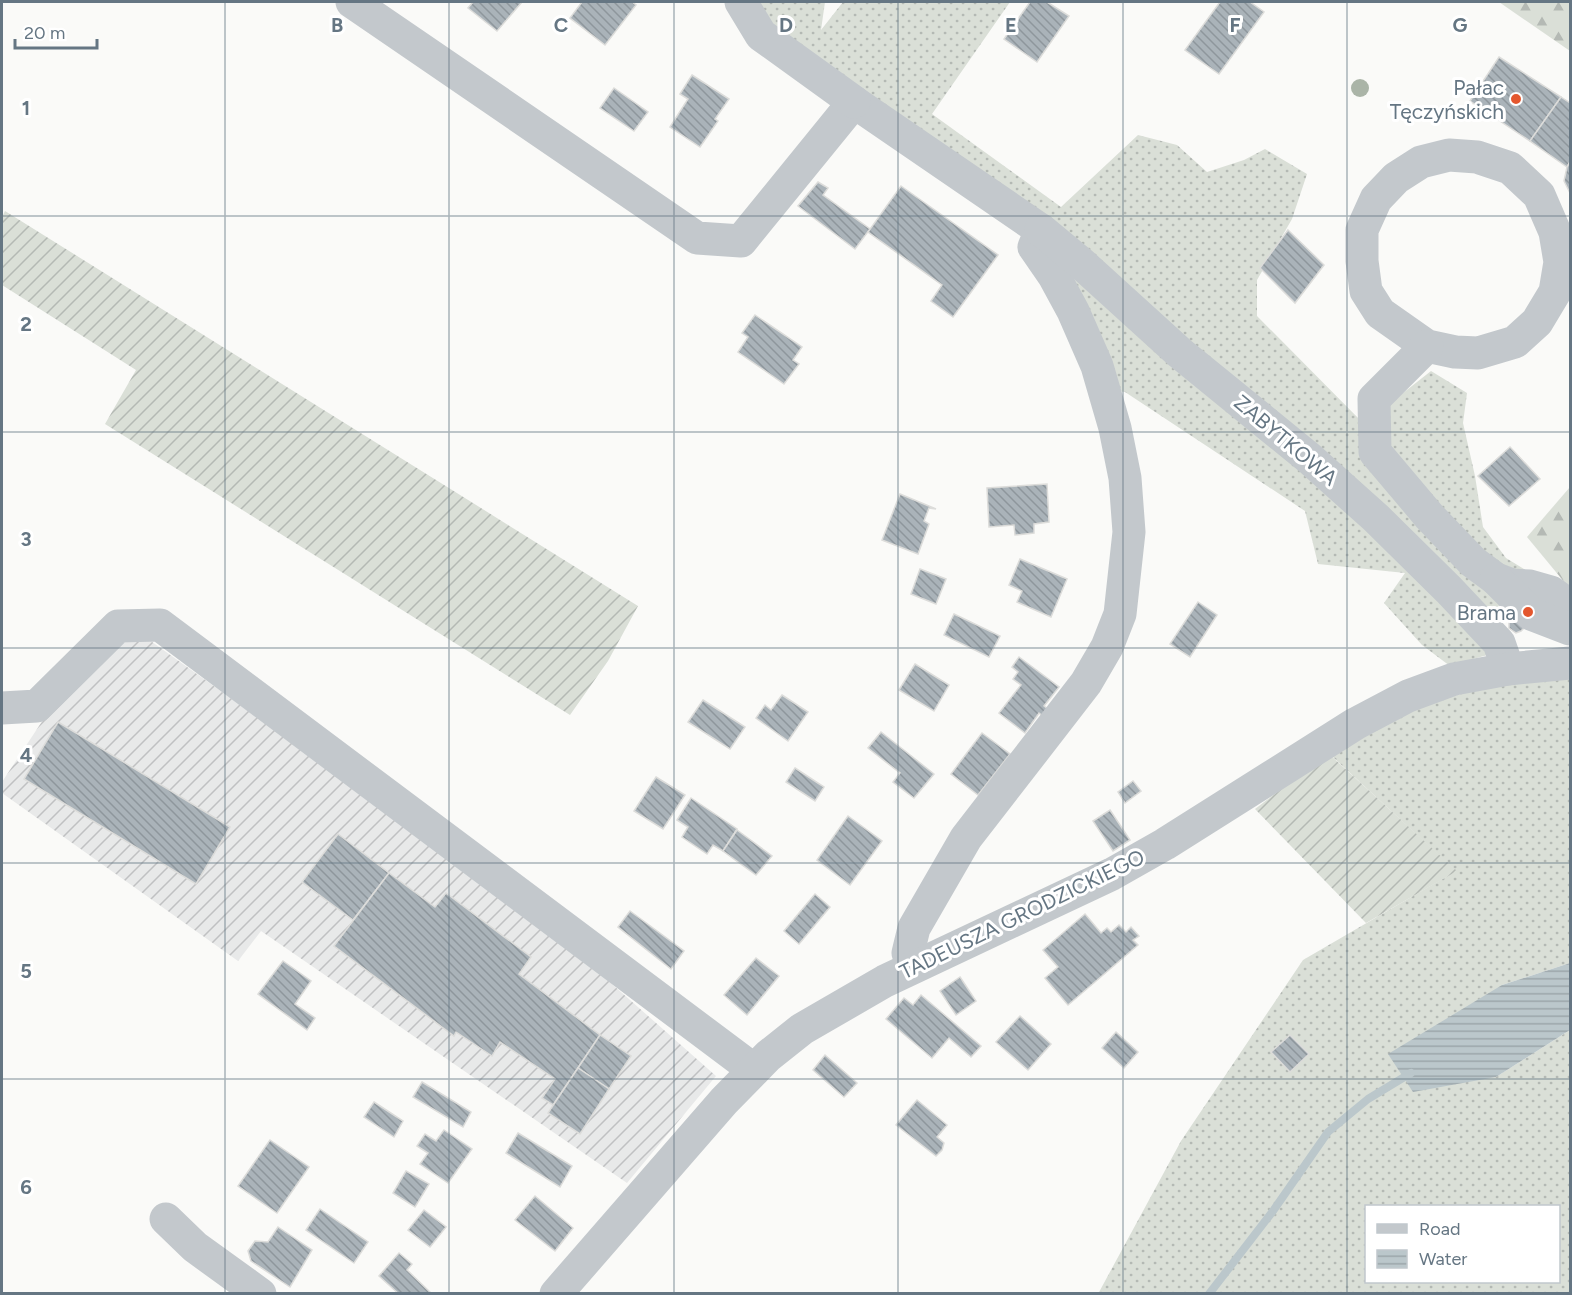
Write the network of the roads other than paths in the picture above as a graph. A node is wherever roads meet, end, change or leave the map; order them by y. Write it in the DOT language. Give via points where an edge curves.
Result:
graph roads {
  1 [pos="352,2"];
  2 [pos="741,2"];
  3 [pos="854,102"];
  4 [pos="1041,230"];
  5 [pos="1427,346"];
  6 [pos="1496,579"];
  7 [pos="1570,606"];
  8 [pos="1570,629"];
  9 [pos="1570,663"];
  10 [pos="1508,669"];
  11 [pos="2,708"];
  12 [pos="913,967"];
  13 [pos="754,1070"];
  14 [pos="166,1219"];
  15 [pos="260,1293"];
  16 [pos="556,1293"];
  1 -- 3 [label="street" via="697,238 741,241"];
  2 -- 3 [label="street, ZABYTKOWA" via="760,35"];
  3 -- 4 [label="street, ZABYTKOWA"];
  4 -- 10 [label="street, ZABYTKOWA" via="1376,518 1499,643"];
  4 -- 12 [label="street" via="1034,247 1073,311 1097,366 1115,428 1125,478 1129,532 1120,614 1086,683 966,838 914,928 908,953"];
  5 -- 5 [label="street" via="1380,313 1366,291 1362,230 1376,200 1396,178 1421,162 1449,155 1477,157 1510,168 1539,195 1555,232 1560,262 1555,292 1537,322 1515,342 1478,352"];
  5 -- 6 [label="street" via="1374,399 1376,452 1473,562"];
  6 -- 7 [label="street" via="1551,592"];
  6 -- 8 [label="street" via="1531,614"];
  9 -- 10 [label="street, TADEUSZA GRODZICKIEGO"];
  10 -- 12 [label="street, TADEUSZA GRODZICKIEGO" via="1454,678 1379,710 1112,874"];
  11 -- 13 [label="street" via="37,706 118,626 160,625"];
  12 -- 13 [label="street, TADEUSZA GRODZICKIEGO" via="802,1029"];
  13 -- 16 [label="street, TADEUSZA GRODZICKIEGO"];
  14 -- 15 [label="street" via="195,1247"];
}
